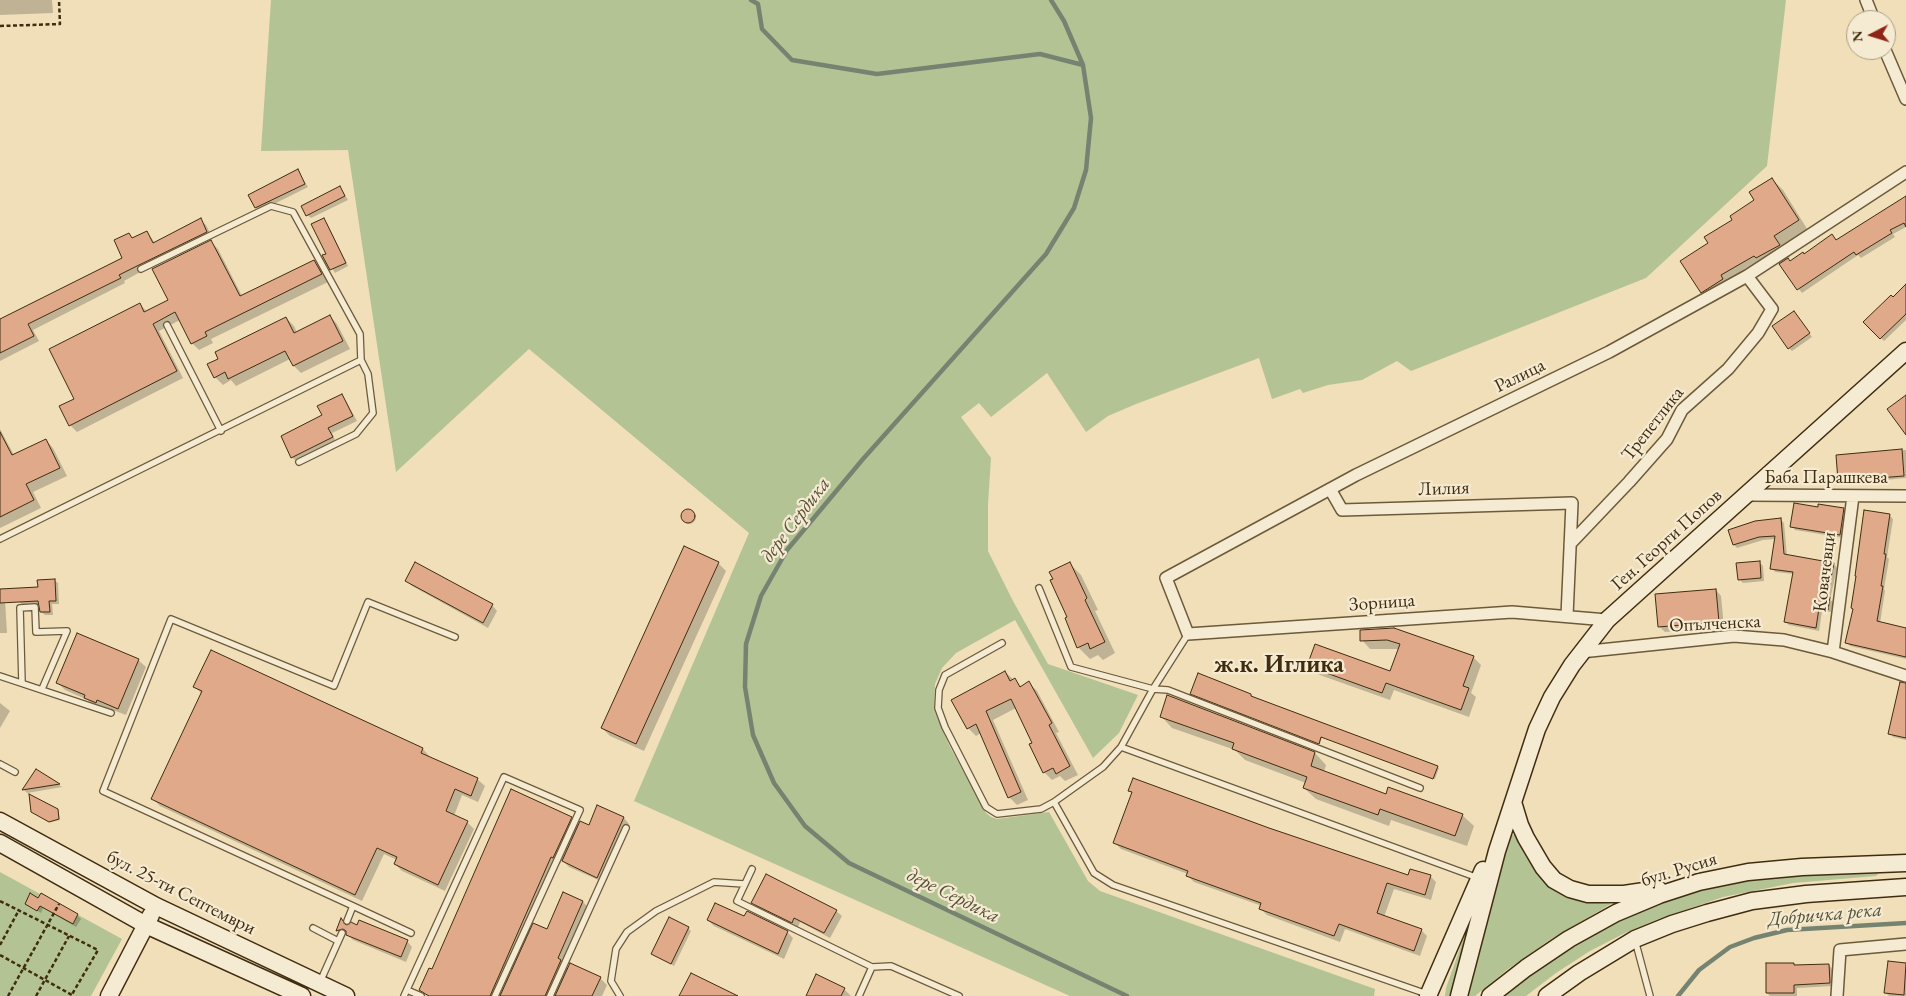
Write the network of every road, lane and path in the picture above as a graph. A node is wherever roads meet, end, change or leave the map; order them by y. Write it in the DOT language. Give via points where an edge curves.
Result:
graph roads {
  1 [pos="59,0"];
  2 [pos="0,26"];
  3 [pos="1889,60"];
  4 [pos="1906,99"];
  5 [pos="1906,172"];
  6 [pos="141,269"];
  7 [pos="1747,276"];
  8 [pos="167,325"];
  9 [pos="1906,351"];
  10 [pos="361,360"];
  11 [pos="221,431"];
  12 [pos="299,462"];
  13 [pos="1330,489"];
  14 [pos="1746,496"];
  15 [pos="1853,496"];
  16 [pos="1906,496"];
  17 [pos="0,539"];
  18 [pos="1570,544"];
  19 [pos="1039,588"];
  20 [pos="1567,616"];
  21 [pos="1607,620"];
  22 [pos="1188,634"];
  23 [pos="455,636"];
  24 [pos="1002,643"];
  25 [pos="1582,652"];
  26 [pos="1832,652"];
  27 [pos="0,676"];
  28 [pos="1906,676"];
  29 [pos="22,683"];
  30 [pos="42,689"];
  31 [pos="1153,689"];
  32 [pos="111,713"];
  33 [pos="1121,747"];
  34 [pos="0,764"];
  35 [pos="15,772"];
  36 [pos="1420,788"];
  37 [pos="1054,802"];
  38 [pos="1513,802"];
  39 [pos="0,821"];
  40 [pos="626,828"];
  41 [pos="0,843"];
  42 [pos="1906,863"];
  43 [pos="752,869"];
  44 [pos="1480,879"];
  45 [pos="1699,882"];
  46 [pos="744,884"];
  47 [pos="1906,888"];
  48 [pos="0,901"];
  49 [pos="59,904"];
  50 [pos="156,906"];
  51 [pos="353,906"];
  52 [pos="19,910"];
  53 [pos="347,920"];
  54 [pos="48,925"];
  55 [pos="146,925"];
  56 [pos="313,928"];
  57 [pos="342,933"];
  58 [pos="411,933"];
  59 [pos="69,936"];
  60 [pos="1635,940"];
  61 [pos="338,941"];
  62 [pos="1906,944"];
  63 [pos="0,945"];
  64 [pos="0,955"];
  65 [pos="872,967"];
  66 [pos="24,968"];
  67 [pos="45,980"];
  68 [pos="319,984"];
  69 [pos="405,993"];
  70 [pos="72,995"];
  71 [pos="8,996"];
  72 [pos="36,996"];
  73 [pos="109,996"];
  74 [pos="302,996"];
  75 [pos="346,996"];
  76 [pos="421,996"];
  77 [pos="495,996"];
  78 [pos="550,996"];
  79 [pos="620,996"];
  80 [pos="860,996"];
  81 [pos="958,996"];
  82 [pos="1430,996"];
  83 [pos="1459,996"];
  84 [pos="1490,996"];
  85 [pos="1546,996"];
  86 [pos="1650,996"];
  87 [pos="1837,996"];
  1 -- 2 [label="path" via="60,24"];
  3 -- 4 [label="street"];
  5 -- 7 [label="street, Ралица"];
  6 -- 10 [label="lane" via="271,206 293,212 360,334"];
  7 -- 13 [label="street, Ралица" via="1609,352"];
  7 -- 18 [label="street, Трепетлика" via="1772,309 1758,333 1728,370 1682,410 1667,438"];
  8 -- 11 [label="lane"];
  9 -- 14 [label="main road, Ген. Георги Попов"];
  10 -- 11 [label="lane"];
  10 -- 12 [label="lane" via="368,374 372,413 356,434"];
  11 -- 17 [label="lane"];
  13 -- 18 [label="street, Лилия" via="1342,510 1572,503"];
  13 -- 22 [label="street, Ралица" via="1166,578"];
  14 -- 15 [label="street, Баба Парашкева"];
  14 -- 21 [label="main road, Ген. Георги Попов"];
  15 -- 16 [label="street, Баба Парашкева"];
  15 -- 26 [label="street, Ковачевци"];
  18 -- 20 [label="street"];
  19 -- 31 [label="lane" via="1071,667"];
  20 -- 21 [label="street, Зорница"];
  20 -- 22 [label="street, Зорница" via="1512,612"];
  21 -- 25 [label="main road, Ген. Георги Попов"];
  22 -- 31 [label="lane"];
  23 -- 51 [label="lane" via="368,602 334,686 170,619 103,791"];
  24 -- 37 [label="lane" via="945,675 939,690 938,708 986,807 997,814 1015,813 1041,809"];
  25 -- 26 [label="street, Опълченска" via="1734,636 1784,640"];
  25 -- 38 [label="main road, Ген. Георги Попов" via="1544,712"];
  26 -- 28 [label="street, Опълченска"];
  27 -- 29 [label="lane"];
  29 -- 30 [label="lane"];
  29 -- 30 [label="lane" via="20,608 35,607 36,632 67,631"];
  30 -- 32 [label="lane"];
  31 -- 33 [label="lane"];
  31 -- 36 [label="lane" via="1168,690"];
  33 -- 37 [label="lane" via="1103,767"];
  33 -- 44 [label="lane"];
  34 -- 35 [label="lane"];
  37 -- 82 [label="lane" via="1094,873 1113,885"];
  38 -- 44 [label="main road"];
  38 -- 45 [label="main road" via="1520,825 1543,868 1554,880 1570,889 1588,894 1624,894"];
  38 -- 83 [label="main road" via="1496,851"];
  39 -- 50 [label="main road, бул. 25-ти Септември"];
  40 -- 78 [label="lane"];
  41 -- 55 [label="main road"];
  42 -- 45 [label="main road, бул. Русия" via="1802,867 1748,872"];
  43 -- 46 [label="lane"];
  44 -- 82 [label="main road" via="1440,966"];
  45 -- 84 [label="main road, бул. Русия" via="1616,913 1569,939"];
  46 -- 65 [label="lane" via="737,901"];
  46 -- 79 [label="lane" via="714,882 656,911 627,932 616,950 611,980"];
  47 -- 60 [label="main road" via="1752,901 1672,924"];
  48 -- 52 [label="path"];
  49 -- 54 [label="path"];
  50 -- 55 [label="main road"];
  50 -- 68 [label="main road, бул. 25-ти Септември"];
  51 -- 53 [label="lane"];
  51 -- 58 [label="lane"];
  52 -- 54 [label="path"];
  52 -- 63 [label="path"];
  54 -- 59 [label="path"];
  54 -- 66 [label="path"];
  55 -- 73 [label="main road"];
  55 -- 74 [label="main road"];
  56 -- 61 [label="lane"];
  57 -- 61 [label="lane"];
  59 -- 67 [label="path"];
  59 -- 70 [label="path" via="98,950"];
  60 -- 85 [label="main road"];
  60 -- 86 [label="lane"];
  61 -- 68 [label="lane"];
  62 -- 87 [label="street" via="1840,950"];
  64 -- 66 [label="path"];
  65 -- 80 [label="lane"];
  65 -- 81 [label="lane" via="891,966"];
  66 -- 67 [label="path"];
  66 -- 71 [label="path"];
  67 -- 70 [label="path"];
  67 -- 72 [label="path"];
  68 -- 75 [label="main road, бул. 25-ти Септември"];
  69 -- 76 [label="lane"];
  69 -- 77 [label="lane" via="504,776 580,810"];
}
